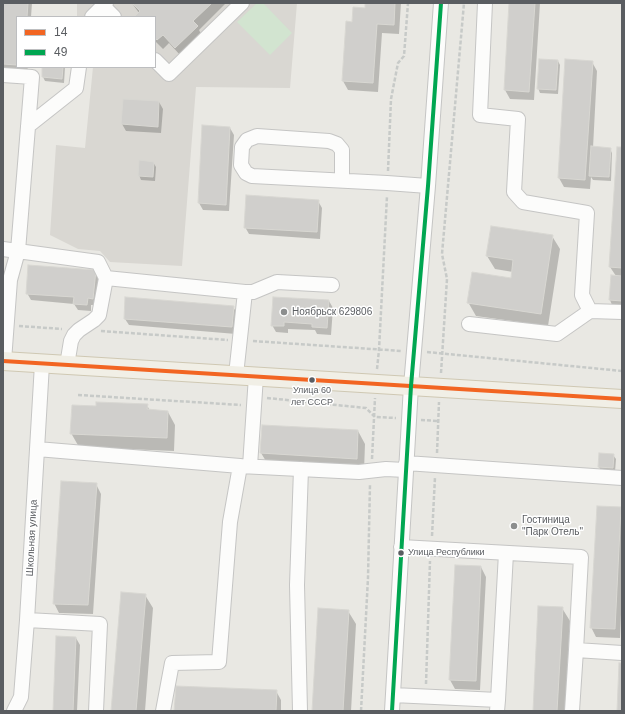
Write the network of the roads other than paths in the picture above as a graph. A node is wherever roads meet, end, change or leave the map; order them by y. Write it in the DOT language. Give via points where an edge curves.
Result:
graph roads {
  1 [pos="242,3"];
  2 [pos="441,3"];
  3 [pos="485,3"];
  4 [pos="105,5"];
  5 [pos="93,16"];
  6 [pos="113,16"];
  7 [pos="156,61"];
  8 [pos="79,68"];
  9 [pos="3,75"];
  10 [pos="28,126"];
  11 [pos="342,180"];
  12 [pos="428,186"];
  13 [pos="3,249"];
  14 [pos="18,250"];
  15 [pos="106,278"];
  16 [pos="332,285"];
  17 [pos="245,292"];
  18 [pos="590,311"];
  19 [pos="622,312"];
  20 [pos="469,324"];
  21 [pos="4,361"];
  22 [pos="42,364"];
  23 [pos="67,365"];
  24 [pos="236,374"];
  25 [pos="256,376"];
  26 [pos="411,386"];
  27 [pos="622,399"];
  28 [pos="37,449"];
  29 [pos="245,466"];
  30 [pos="406,467"];
  31 [pos="301,469"];
  32 [pos="622,478"];
  33 [pos="401,547"];
  34 [pos="506,553"];
  35 [pos="27,620"];
  36 [pos="576,650"];
  37 [pos="622,653"];
  38 [pos="393,695"];
  39 [pos="497,706"];
  40 [pos="14,711"];
  41 [pos="96,711"];
  42 [pos="163,711"];
  43 [pos="300,711"];
  44 [pos="392,711"];
  45 [pos="572,711"];
  1 -- 7 [label="street" via="168,74"];
  2 -- 12 [label="street"];
  3 -- 18 [label="street" via="480,115 518,119 514,192 522,202 587,213 582,295"];
  4 -- 5 [label="street"];
  4 -- 6 [label="street"];
  8 -- 10 [label="street" via="76,88"];
  9 -- 10 [label="street" via="32,77"];
  10 -- 14 [label="street"];
  11 -- 11 [label="street" via="252,176 246,173 241,165 242,147 247,140 257,136 329,141 337,144 342,150"];
  11 -- 12 [label="street"];
  12 -- 26 [label="street"];
  13 -- 14 [label="street"];
  14 -- 15 [label="street" via="98,262"];
  14 -- 21 [label="street" via="10,280"];
  15 -- 17 [label="street"];
  15 -- 23 [label="street" via="99,315 79,330 71,341"];
  16 -- 17 [label="street" via="277,282 261,290"];
  17 -- 24 [label="street"];
  18 -- 19 [label="street"];
  18 -- 20 [label="street" via="557,334"];
  21 -- 22 [label="main road"];
  22 -- 23 [label="main road"];
  22 -- 28 [label="street, Школьная улица"];
  23 -- 24 [label="main road"];
  24 -- 25 [label="main road"];
  25 -- 26 [label="main road"];
  25 -- 29 [label="street"];
  26 -- 27 [label="main road"];
  26 -- 30 [label="street"];
  28 -- 29 [label="street"];
  28 -- 35 [label="street, Школьная улица"];
  29 -- 31 [label="street"];
  29 -- 42 [label="street" via="230,522 219,662 172,663"];
  30 -- 31 [label="street" via="359,472"];
  30 -- 32 [label="street" via="436,465"];
  30 -- 33 [label="street"];
  31 -- 43 [label="street" via="297,585"];
  33 -- 34 [label="street"];
  33 -- 38 [label="street"];
  34 -- 36 [label="street" via="580,557"];
  34 -- 39 [label="street"];
  35 -- 40 [label="street, Школьная улица" via="21,697"];
  35 -- 41 [label="street" via="100,624"];
  36 -- 37 [label="street"];
  36 -- 45 [label="street"];
  38 -- 39 [label="street" via="425,696"];
  38 -- 44 [label="street"];
}
